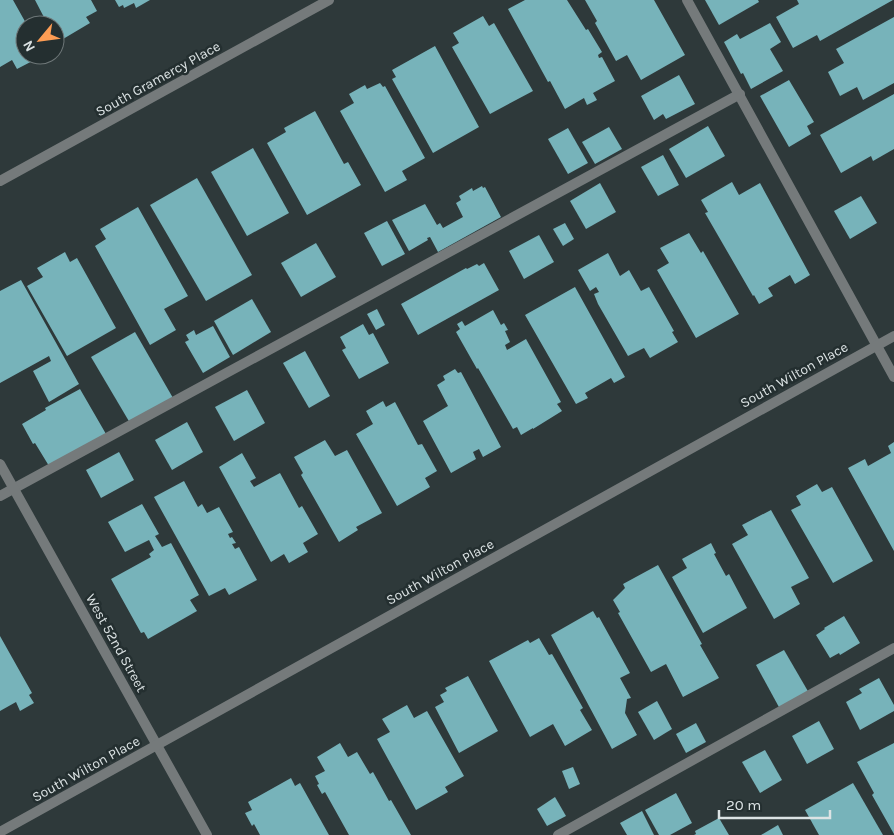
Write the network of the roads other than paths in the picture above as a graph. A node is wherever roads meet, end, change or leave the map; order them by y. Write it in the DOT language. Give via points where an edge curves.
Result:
graph roads {
  1 [pos="329,0"];
  2 [pos="687,0"];
  3 [pos="740,94"];
  4 [pos="0,182"];
  5 [pos="894,336"];
  6 [pos="876,346"];
  7 [pos="894,377"];
  8 [pos="0,464"];
  9 [pos="14,488"];
  10 [pos="0,496"];
  11 [pos="894,648"];
  12 [pos="157,746"];
  13 [pos="0,832"];
  14 [pos="207,835"];
  15 [pos="558,835"];
  1 -- 4 [label="street, South Gramercy Place"];
  2 -- 3 [label="street"];
  3 -- 6 [label="street"];
  3 -- 9 [label="street"];
  5 -- 6 [label="street, South Wilton Place"];
  6 -- 7 [label="street"];
  6 -- 12 [label="street, South Wilton Place"];
  8 -- 9 [label="street, West 52nd Street"];
  9 -- 10 [label="street"];
  9 -- 12 [label="street, West 52nd Street"];
  11 -- 15 [label="street"];
  12 -- 13 [label="street, South Wilton Place"];
  12 -- 14 [label="street, West 52nd Street"];
}
